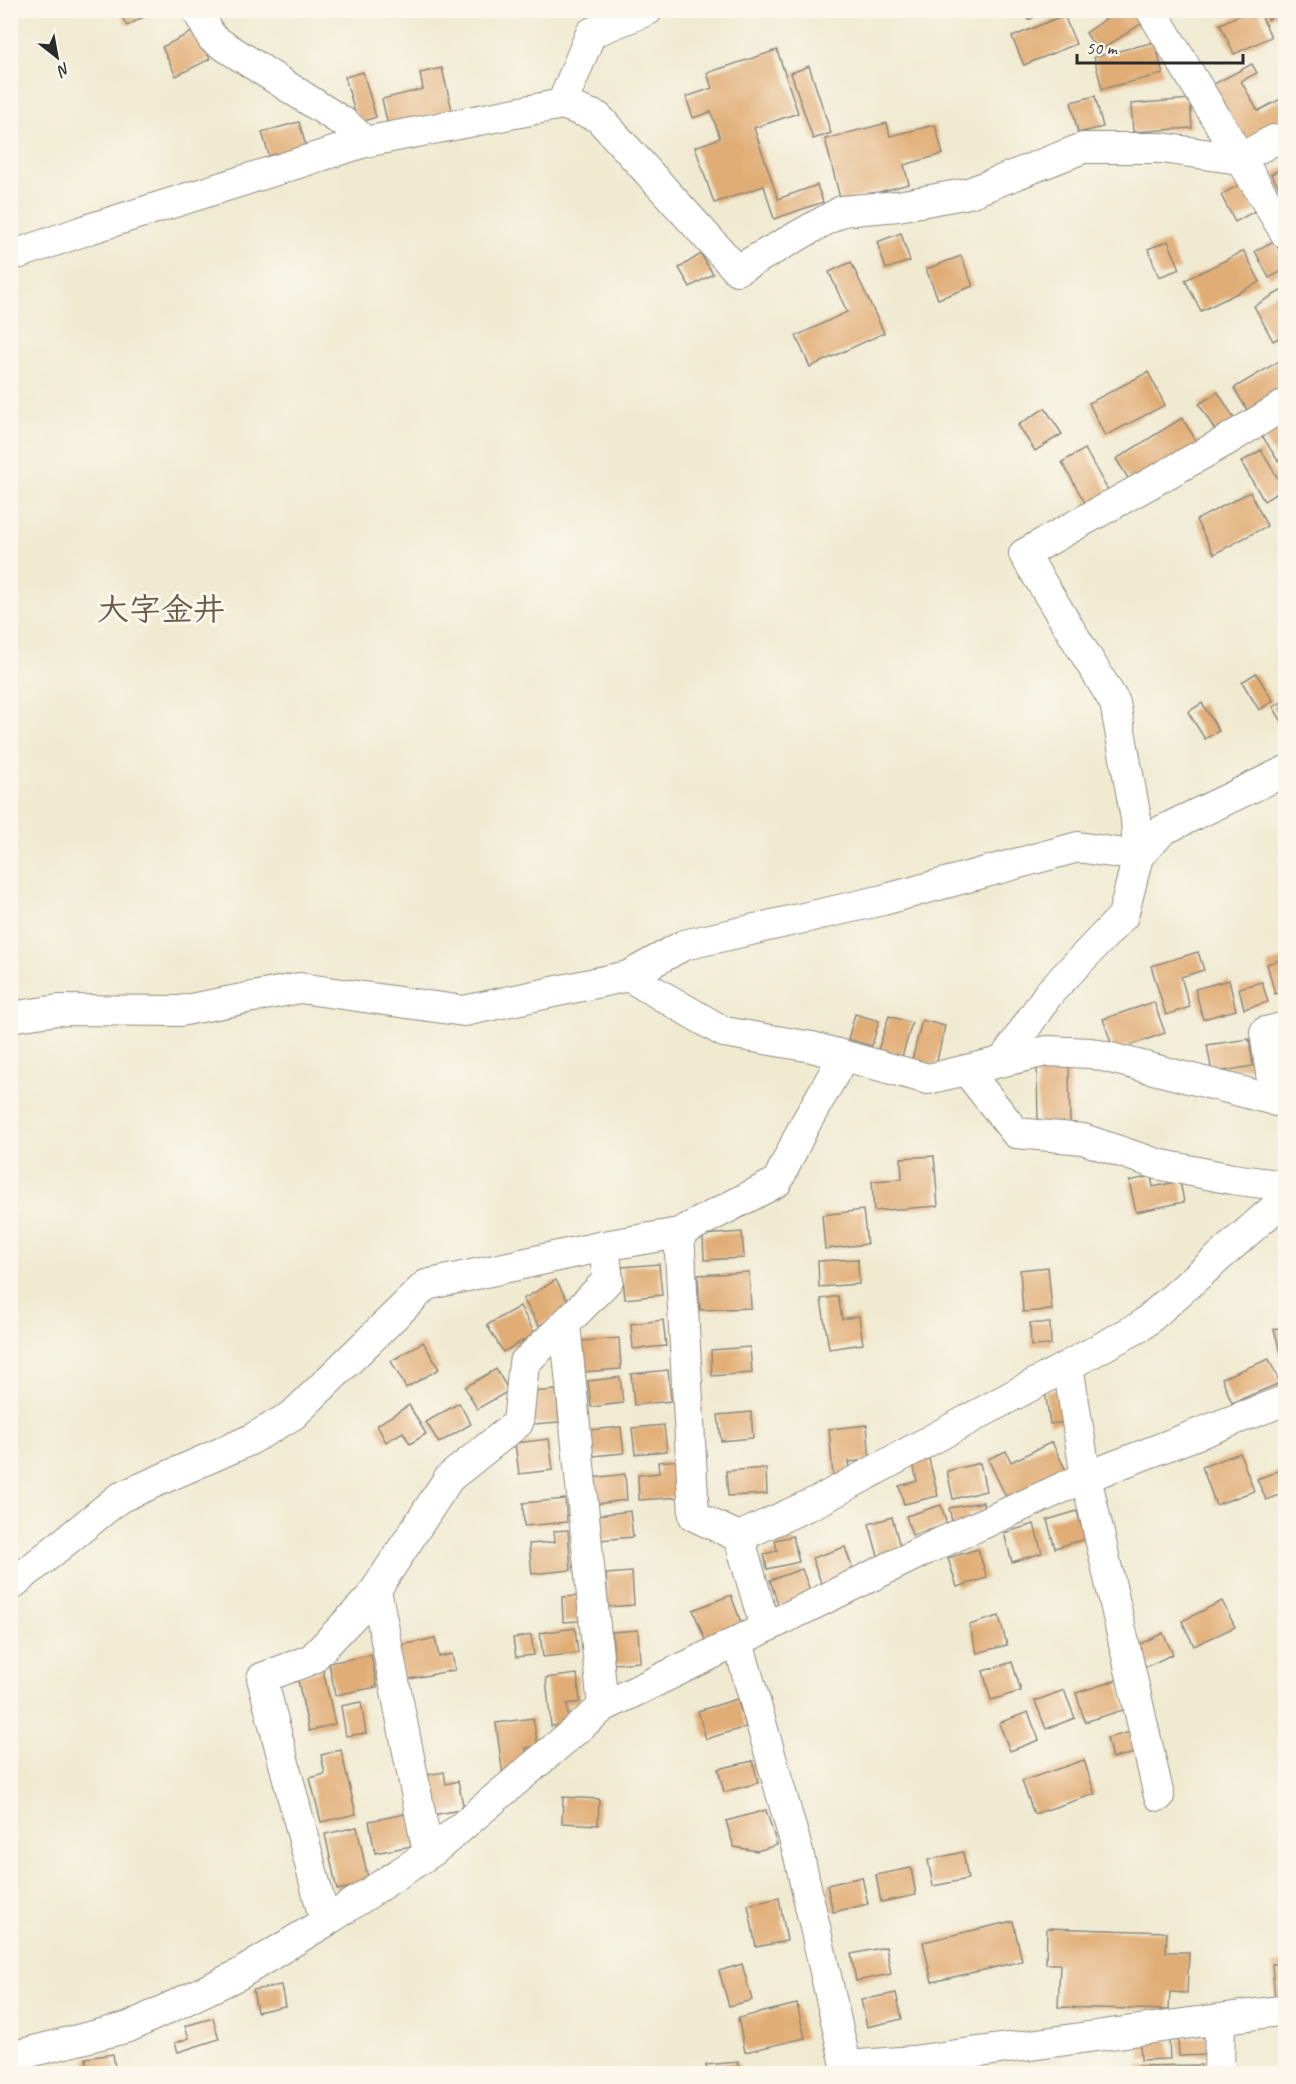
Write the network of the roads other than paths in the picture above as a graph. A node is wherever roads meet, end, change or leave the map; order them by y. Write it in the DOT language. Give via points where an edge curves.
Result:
graph roads {
  1 [pos="197,10"];
  2 [pos="648,10"];
  3 [pos="1151,10"];
  4 [pos="562,104"];
  5 [pos="1286,138"];
  6 [pos="365,142"];
  7 [pos="1239,159"];
  8 [pos="1286,234"];
  9 [pos="10,254"];
  10 [pos="1286,404"];
  11 [pos="1286,771"];
  12 [pos="1138,856"];
  13 [pos="628,976"];
  14 [pos="10,1017"];
  15 [pos="1286,1027"];
  16 [pos="844,1056"];
  17 [pos="1003,1060"];
  18 [pos="966,1070"];
  19 [pos="1280,1102"];
  20 [pos="1286,1186"];
  21 [pos="1286,1198"];
  22 [pos="679,1233"];
  23 [pos="604,1246"];
  24 [pos="565,1324"];
  25 [pos="1068,1366"];
  26 [pos="1286,1400"];
  27 [pos="1086,1477"];
  28 [pos="739,1537"];
  29 [pos="10,1586"];
  30 [pos="376,1590"];
  31 [pos="765,1627"];
  32 [pos="738,1642"];
  33 [pos="603,1707"];
  34 [pos="1159,1796"];
  35 [pos="428,1853"];
  36 [pos="326,1922"];
  37 [pos="1286,2010"];
  38 [pos="1220,2020"];
  39 [pos="10,2057"];
  40 [pos="848,2070"];
  41 [pos="1219,2073"];
  1 -- 6 [label="street" via="212,38 346,124"];
  2 -- 4 [label="street" via="591,33"];
  3 -- 7 [label="street"];
  4 -- 6 [label="street"];
  4 -- 7 [label="street" via="598,117 737,270 842,211 969,193 1083,148 1162,148"];
  5 -- 7 [label="street" via="1274,140"];
  6 -- 9 [label="street"];
  7 -- 8 [label="street"];
  10 -- 12 [label="street" via="1024,554 1115,703 1137,819"];
  11 -- 12 [label="street" via="1163,830"];
  12 -- 13 [label="street" via="1078,847 883,900 684,945"];
  12 -- 17 [label="street" via="1123,916 1049,993"];
  13 -- 14 [label="street" via="464,1011 300,988 180,1011 58,1010"];
  13 -- 16 [label="street" via="724,1032"];
  15 -- 19 [label="street" via="1265,1032"];
  16 -- 18 [label="street" via="928,1079"];
  16 -- 22 [label="street" via="777,1182"];
  17 -- 18 [label="street"];
  17 -- 19 [label="street" via="1047,1051 1091,1053"];
  18 -- 20 [label="street" via="1016,1133 1083,1140 1157,1164"];
  21 -- 25 [label="street" via="1141,1326"];
  22 -- 23 [label="street"];
  22 -- 28 [label="street" via="694,1516"];
  23 -- 24 [label="street" via="608,1280"];
  23 -- 29 [label="street" via="426,1285 293,1415 250,1440 119,1498"];
  24 -- 30 [label="street" via="524,1363 518,1423 449,1479"];
  24 -- 33 [label="street"];
  25 -- 27 [label="street"];
  25 -- 28 [label="street" via="822,1499"];
  26 -- 27 [label="street"];
  27 -- 31 [label="street"];
  27 -- 34 [label="street"];
  28 -- 31 [label="street"];
  30 -- 35 [label="street"];
  30 -- 36 [label="street" via="312,1659 262,1677"];
  31 -- 32 [label="street"];
  32 -- 33 [label="street"];
  32 -- 40 [label="street" via="799,1856"];
  33 -- 35 [label="street"];
  35 -- 36 [label="street"];
  36 -- 39 [label="street" via="238,1975 129,2027"];
  37 -- 38 [label="street"];
  38 -- 40 [label="street"];
  38 -- 41 [label="street"];
}
